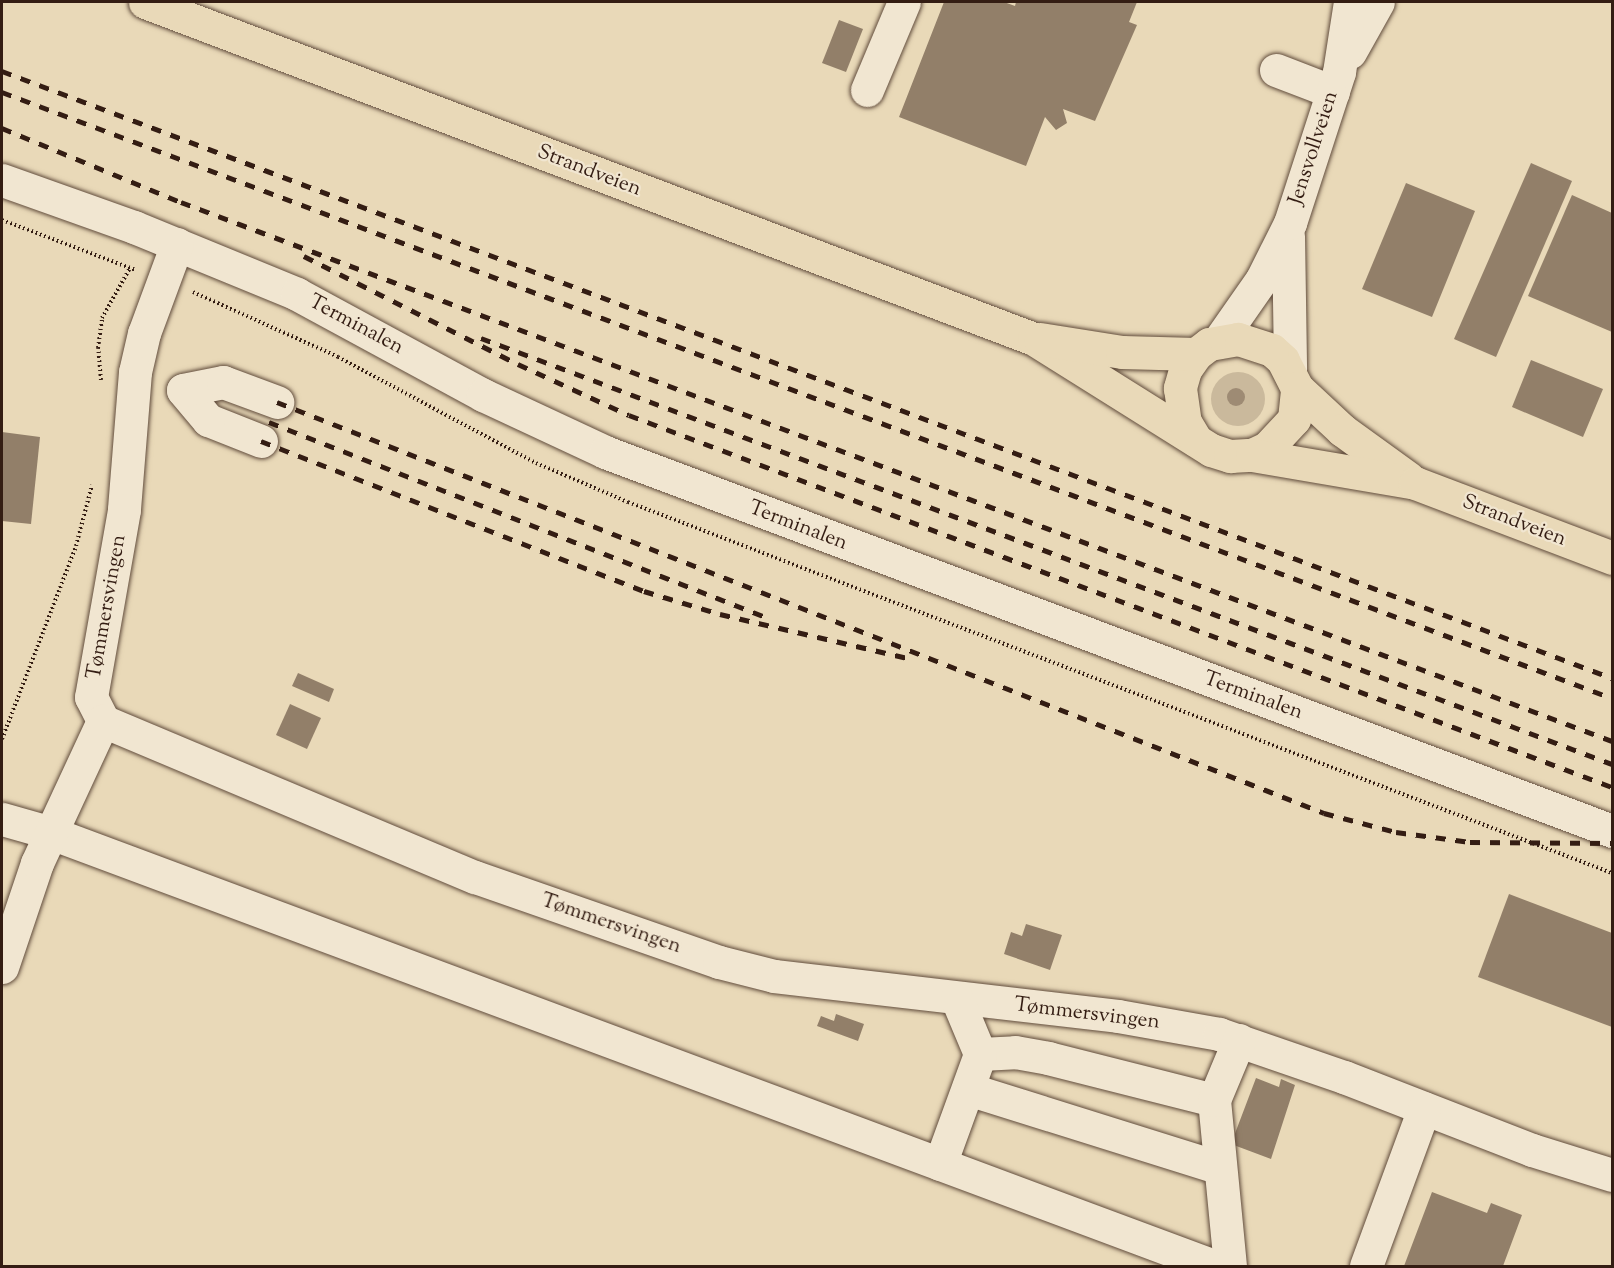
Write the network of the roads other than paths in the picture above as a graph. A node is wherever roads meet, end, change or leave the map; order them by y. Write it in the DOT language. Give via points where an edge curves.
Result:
graph roads {
  1 [pos="145,2"];
  2 [pos="904,2"];
  3 [pos="1350,2"];
  4 [pos="1378,2"];
  5 [pos="1276,70"];
  6 [pos="1336,82"];
  7 [pos="867,90"];
  8 [pos="2,180"];
  9 [pos="1290,223"];
  10 [pos="177,244"];
  11 [pos="1034,339"];
  12 [pos="1207,348"];
  13 [pos="135,372"];
  14 [pos="1293,378"];
  15 [pos="269,422"];
  16 [pos="1196,440"];
  17 [pos="1252,455"];
  18 [pos="1415,483"];
  19 [pos="1612,558"];
  20 [pos="103,721"];
  21 [pos="2,819"];
  22 [pos="1612,831"];
  23 [pos="51,832"];
  24 [pos="2,967"];
  25 [pos="957,999"];
  26 [pos="1239,1040"];
  27 [pos="980,1054"];
  28 [pos="968,1089"];
  29 [pos="1214,1100"];
  30 [pos="1424,1108"];
  31 [pos="940,1164"];
  32 [pos="1217,1167"];
  33 [pos="1612,1175"];
  34 [pos="1214,1266"];
  35 [pos="1230,1266"];
  36 [pos="1366,1266"];
  1 -- 11 [label="main road, Strandveien"];
  2 -- 7 [label="street"];
  3 -- 6 [label="street, Jensvollveien"];
  4 -- 6 [label="street, Jensvollveien"];
  5 -- 6 [label="street"];
  6 -- 9 [label="street, Jensvollveien"];
  8 -- 10 [label="street, Terminalen"];
  9 -- 12 [label="street, Jensvollveien" via="1262,279"];
  9 -- 14 [label="street, Jensvollveien" via="1287,263"];
  10 -- 13 [label="street, Tømmersvingen" via="144,333"];
  10 -- 22 [label="street, Terminalen" via="297,294 483,395 605,452"];
  11 -- 12 [label="main road, Strandveien" via="1122,352"];
  11 -- 16 [label="main road, Strandveien"];
  12 -- 14 [label="main road" via="1238,339 1255,342 1272,350"];
  12 -- 16 [label="main road" via="1185,370 1180,388 1185,422"];
  13 -- 15 [label="street"];
  13 -- 20 [label="street, Tømmersvingen" via="124,510 91,697"];
  14 -- 17 [label="main road" via="1298,404 1288,429 1267,448"];
  14 -- 18 [label="main road, Strandveien" via="1342,430"];
  16 -- 17 [label="main road" via="1230,456"];
  17 -- 18 [label="main road, Strandveien"];
  18 -- 19 [label="main road, Strandveien"];
  20 -- 23 [label="street"];
  20 -- 25 [label="street, Tømmersvingen" via="475,878 719,962 774,976"];
  21 -- 23 [label="street"];
  23 -- 24 [label="street"];
  23 -- 31 [label="street"];
  25 -- 26 [label="street, Tømmersvingen" via="1139,1019"];
  25 -- 27 [label="street"];
  26 -- 29 [label="street"];
  26 -- 30 [label="street, Tømmersvingen"];
  27 -- 28 [label="street"];
  27 -- 29 [label="street" via="1015,1052"];
  28 -- 31 [label="street"];
  28 -- 32 [label="street"];
  29 -- 32 [label="street"];
  30 -- 33 [label="street, Tømmersvingen" via="1543,1154"];
  30 -- 36 [label="street"];
  31 -- 34 [label="street"];
  32 -- 35 [label="street"];
}
